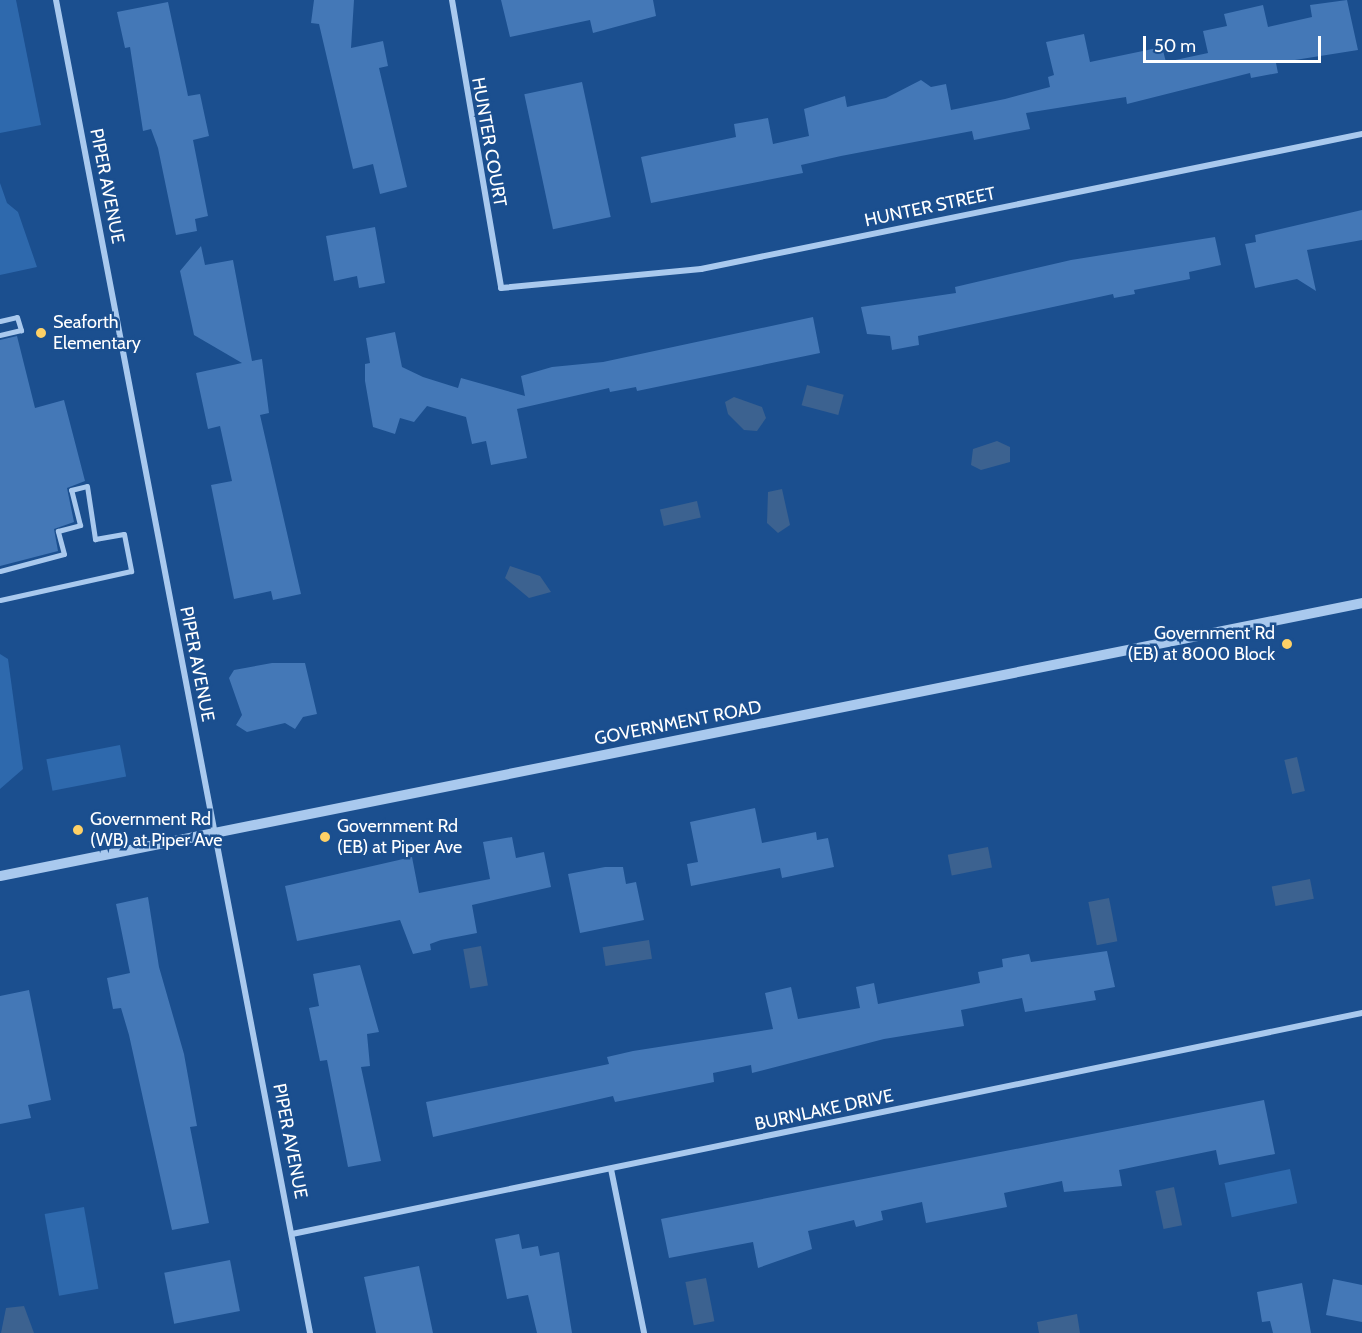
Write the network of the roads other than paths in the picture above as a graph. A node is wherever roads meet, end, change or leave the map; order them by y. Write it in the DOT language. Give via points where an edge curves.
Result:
graph roads {
  1 [pos="56,0"];
  2 [pos="452,0"];
  3 [pos="1362,134"];
  4 [pos="501,288"];
  5 [pos="0,321"];
  6 [pos="0,335"];
  7 [pos="0,571"];
  8 [pos="0,600"];
  9 [pos="1362,603"];
  10 [pos="215,832"];
  11 [pos="0,876"];
  12 [pos="1362,1013"];
  13 [pos="611,1169"];
  14 [pos="292,1234"];
  15 [pos="310,1333"];
  16 [pos="644,1333"];
  1 -- 10 [label="street, PIPER AVENUE"];
  2 -- 4 [label="street, HUNTER COURT"];
  3 -- 4 [label="street, HUNTER STREET" via="701,269"];
  5 -- 6 [label="street" via="17,317 21,330"];
  7 -- 8 [label="street" via="64,554 58,531 80,525 70,490 87,486 95,539 124,534 131,571"];
  9 -- 10 [label="street, GOVERNMENT ROAD"];
  10 -- 11 [label="street, GOVERNMENT ROAD"];
  10 -- 14 [label="street, PIPER AVENUE"];
  12 -- 13 [label="street, BURNLAKE DRIVE"];
  13 -- 14 [label="street, BURNLAKE DRIVE"];
  13 -- 16 [label="street"];
  14 -- 15 [label="street, PIPER AVENUE"];
}
